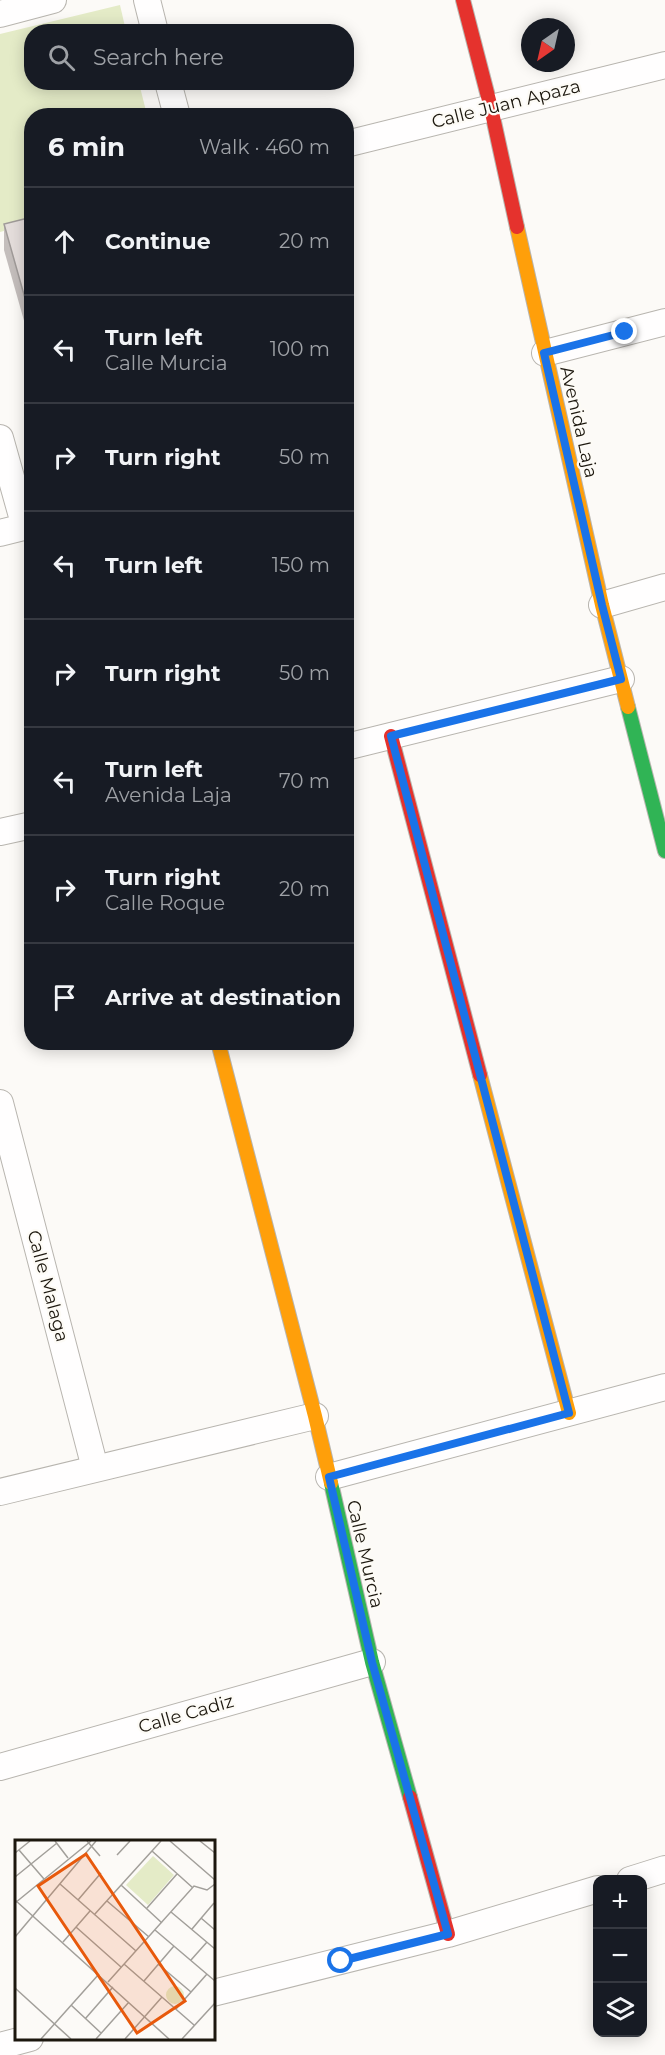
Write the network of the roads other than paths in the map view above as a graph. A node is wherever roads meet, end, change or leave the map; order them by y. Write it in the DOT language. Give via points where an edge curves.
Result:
graph roads {
  1 [pos="53,0"];
  2 [pos="147,0"];
  3 [pos="464,0"];
  4 [pos="0,14"];
  5 [pos="153,24"];
  6 [pos="665,65"];
  7 [pos="170,90"];
  8 [pos="175,108"];
  9 [pos="491,108"];
  10 [pos="354,142"];
  11 [pos="665,322"];
  12 [pos="544,353"];
  13 [pos="0,438"];
  14 [pos="24,513"];
  15 [pos="24,527"];
  16 [pos="0,533"];
  17 [pos="665,588"];
  18 [pos="602,605"];
  19 [pos="621,679"];
  20 [pos="391,736"];
  21 [pos="354,745"];
  22 [pos="661,816"];
  23 [pos="24,827"];
  24 [pos="0,832"];
  25 [pos="665,851"];
  26 [pos="220,1050"];
  27 [pos="0,1103"];
  28 [pos="665,1387"];
  29 [pos="569,1413"];
  30 [pos="315,1416"];
  31 [pos="95,1468"];
  32 [pos="329,1477"];
  33 [pos="0,1492"];
  34 [pos="372,1662"];
  35 [pos="0,1767"];
  36 [pos="665,1869"];
  37 [pos="646,1875"];
  38 [pos="593,1890"];
  39 [pos="448,1934"];
  40 [pos="214,1993"];
  41 [pos="22,2040"];
  42 [pos="0,2046"];
  1 -- 4 [label="street"];
  2 -- 5 [label="street"];
  3 -- 9 [label="street, Avenida Laja"];
  6 -- 9 [label="street, Calle Juan Apaza"];
  7 -- 8 [label="street"];
  9 -- 10 [label="street, Calle Juan Apaza"];
  9 -- 12 [label="street, Avenida Laja"];
  11 -- 12 [label="street"];
  12 -- 18 [label="street, Avenida Laja"];
  13 -- 14 [label="street"];
  15 -- 16 [label="street"];
  17 -- 18 [label="street"];
  18 -- 19 [label="street, Avenida Laja"];
  19 -- 20 [label="street"];
  19 -- 22 [label="street, Avenida Laja"];
  20 -- 21 [label="street"];
  20 -- 29 [label="street"];
  22 -- 25 [label="street, Avenida Laja"];
  23 -- 24 [label="street"];
  26 -- 30 [label="street, Calle Murcia"];
  27 -- 31 [label="street, Calle Malaga"];
  28 -- 29 [label="street"];
  29 -- 32 [label="street"];
  30 -- 31 [label="street"];
  30 -- 32 [label="street, Calle Murcia"];
  31 -- 33 [label="street"];
  32 -- 34 [label="street, Calle Murcia"];
  34 -- 35 [label="street, Calle Cadiz"];
  34 -- 39 [label="street, Calle Murcia"];
  36 -- 37 [label="street"];
  38 -- 39 [label="street"];
  39 -- 40 [label="street"];
  41 -- 42 [label="street"];
}
